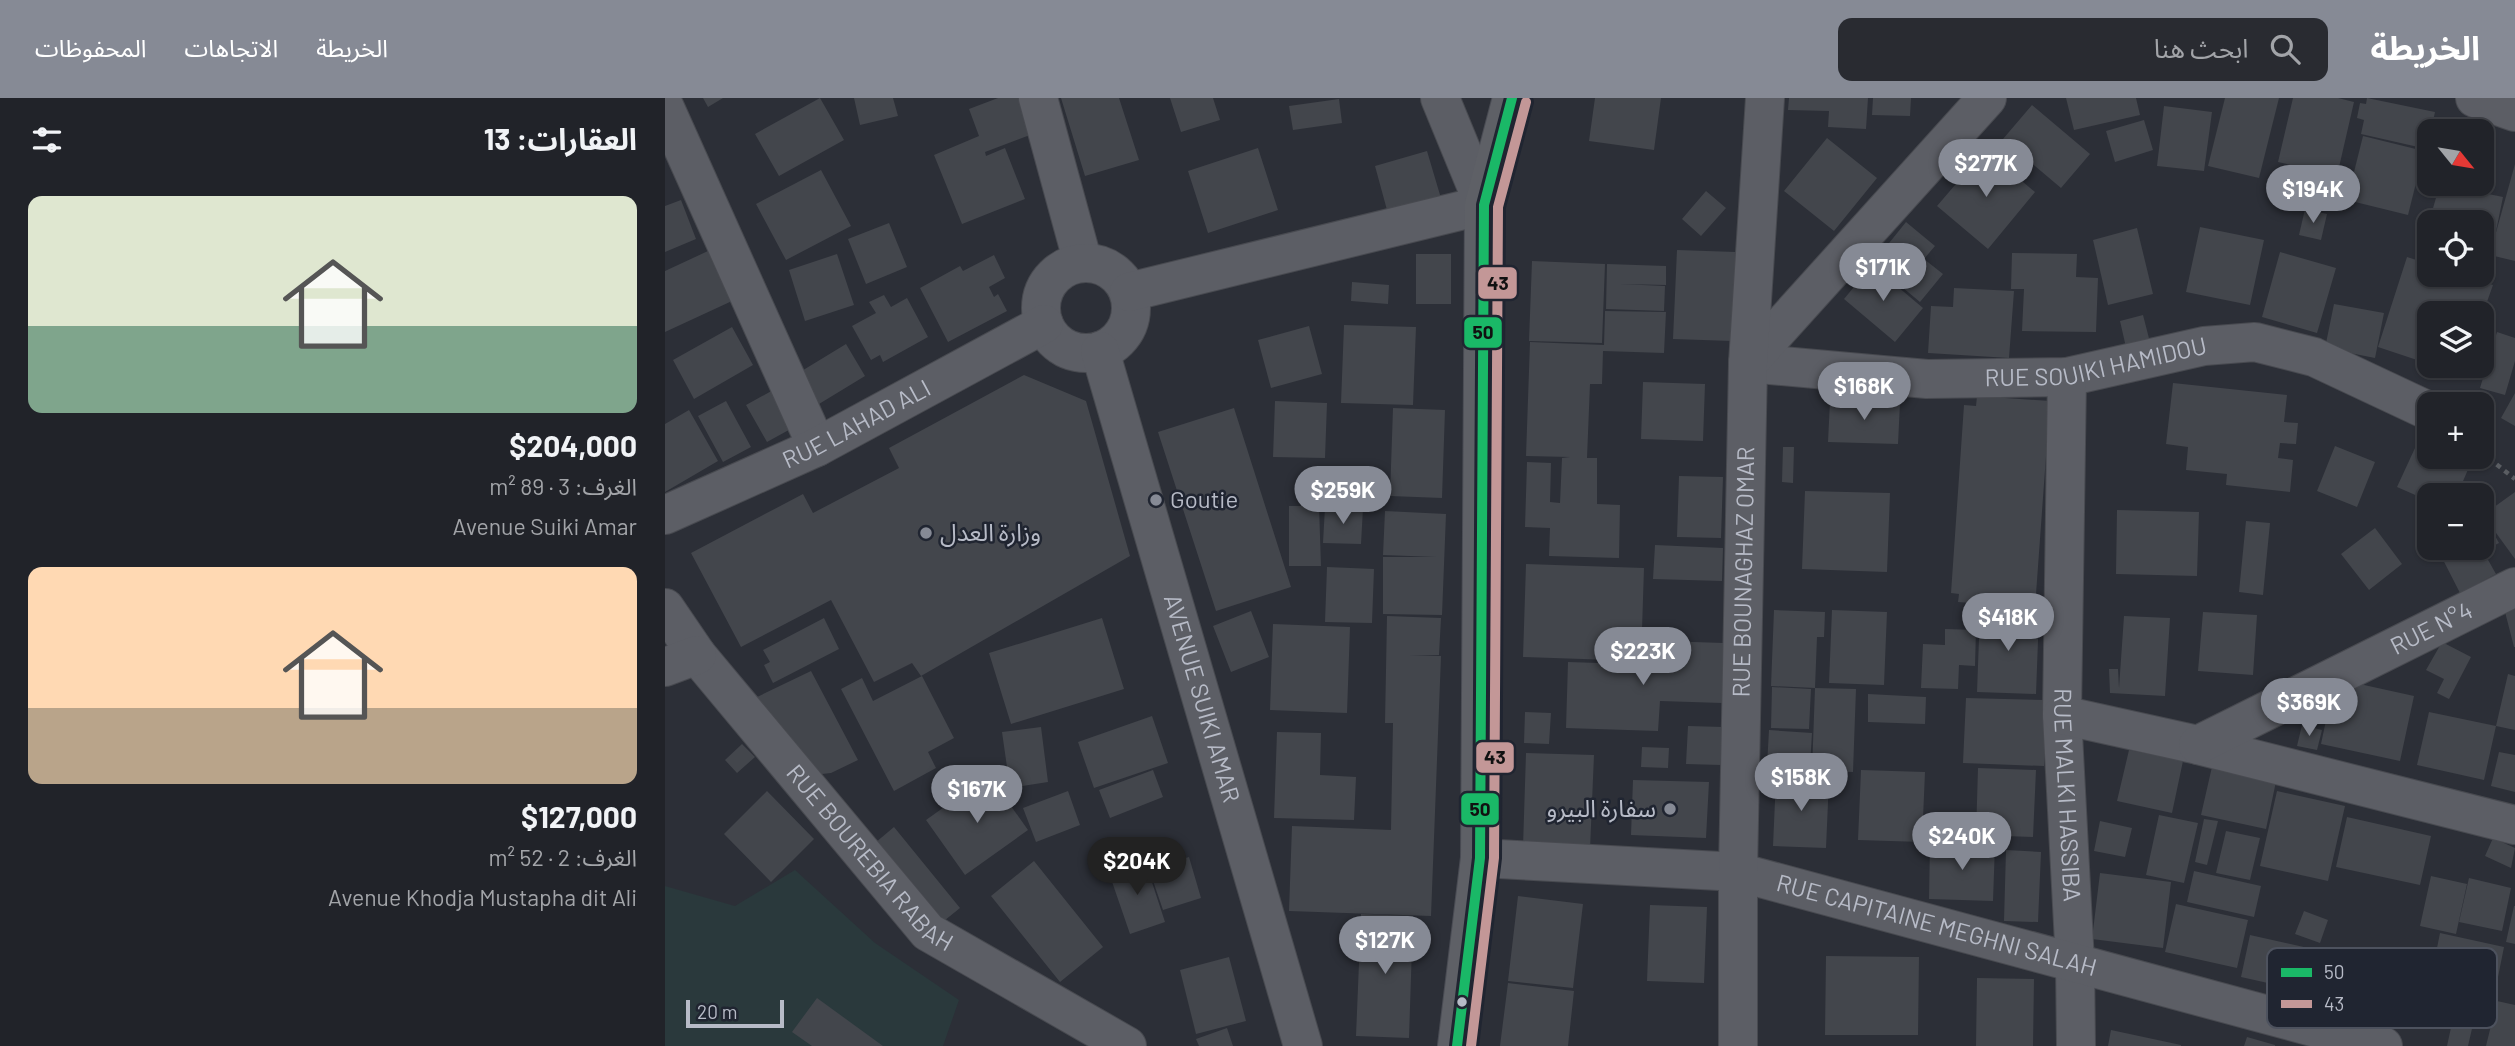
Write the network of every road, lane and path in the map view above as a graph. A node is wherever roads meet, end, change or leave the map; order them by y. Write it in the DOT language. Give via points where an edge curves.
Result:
graph roads {
  1 [pos="1038,98"];
  2 [pos="1440,98"];
  3 [pos="1512,98"];
  4 [pos="1765,98"];
  5 [pos="2475,98"];
  6 [pos="1980,102"];
  7 [pos="665,108"];
  8 [pos="2515,112"];
  9 [pos="1484,205"];
  10 [pos="1083,263"];
  11 [pos="1129,292"];
  12 [pos="1044,324"];
  13 [pos="1100,351"];
  14 [pos="1748,363"];
  15 [pos="2067,377"];
  16 [pos="2417,405"];
  17 [pos="817,447"];
  18 [pos="2494,462"];
  19 [pos="2515,479"];
  20 [pos="665,516"];
  21 [pos="2515,587"];
  22 [pos="665,608"];
  23 [pos="681,661"];
  24 [pos="2062,716"];
  25 [pos="2198,745"];
  26 [pos="2515,825"];
  27 [pos="1480,858"];
  28 [pos="1738,872"];
  29 [pos="2075,962"];
  30 [pos="2267,1014"];
  31 [pos="2317,1028"];
  32 [pos="1127,1046"];
  33 [pos="1303,1046"];
  34 [pos="1457,1046"];
  35 [pos="1738,1046"];
  36 [pos="2075,1046"];
  37 [pos="2383,1046"];
  1 -- 10 [label="street"];
  2 -- 9 [label="street"];
  3 -- 9 [label="main road"];
  4 -- 14 [label="street, RUE BOUNAGHAZ OMAR"];
  5 -- 8 [label="street"];
  6 -- 14 [label="street"];
  7 -- 17 [label="street"];
  9 -- 11 [label="street"];
  9 -- 27 [label="main road"];
  10 -- 11 [label="street" via="1111,271"];
  10 -- 12 [label="street" via="1048,284 1041,311"];
  11 -- 13 [label="street" via="1130,321 1124,334"];
  12 -- 13 [label="street" via="1051,337 1073,352"];
  12 -- 17 [label="street, RUE LAHAD ALI"];
  13 -- 33 [label="street, AVENUE SUIKI AMAR"];
  14 -- 15 [label="street, RUE SOUIKI HAMIDOU" via="1927,379"];
  14 -- 28 [label="street, RUE BOUNAGHAZ OMAR"];
  15 -- 16 [label="street, RUE SOUIKI HAMIDOU" via="2204,346 2255,342 2313,357"];
  15 -- 24 [label="street, RUE MALKI HASSIBA"];
  17 -- 20 [label="street, RUE LAHAD ALI"];
  18 -- 19 [label="path"];
  21 -- 25 [label="street, RUE N°4"];
  22 -- 23 [label="street, RUE BOUREBIA RABAH"];
  23 -- 32 [label="street, RUE BOUREBIA RABAH" via="928,932"];
  24 -- 25 [label="street"];
  24 -- 29 [label="street, RUE MALKI HASSIBA"];
  25 -- 26 [label="street"];
  27 -- 28 [label="street, RUE CAPITAINE MEGHNI SALAH"];
  27 -- 34 [label="main road"];
  28 -- 29 [label="street, RUE CAPITAINE MEGHNI SALAH"];
  28 -- 35 [label="street, RUE BOUNAGHAZ OMAR"];
  29 -- 30 [label="street, RUE CAPITAINE MEGHNI SALAH"];
  29 -- 36 [label="street, RUE MALKI HASSIBA"];
  31 -- 37 [label="street, RUE CAPITAINE MEGHNI SALAH"];
}
